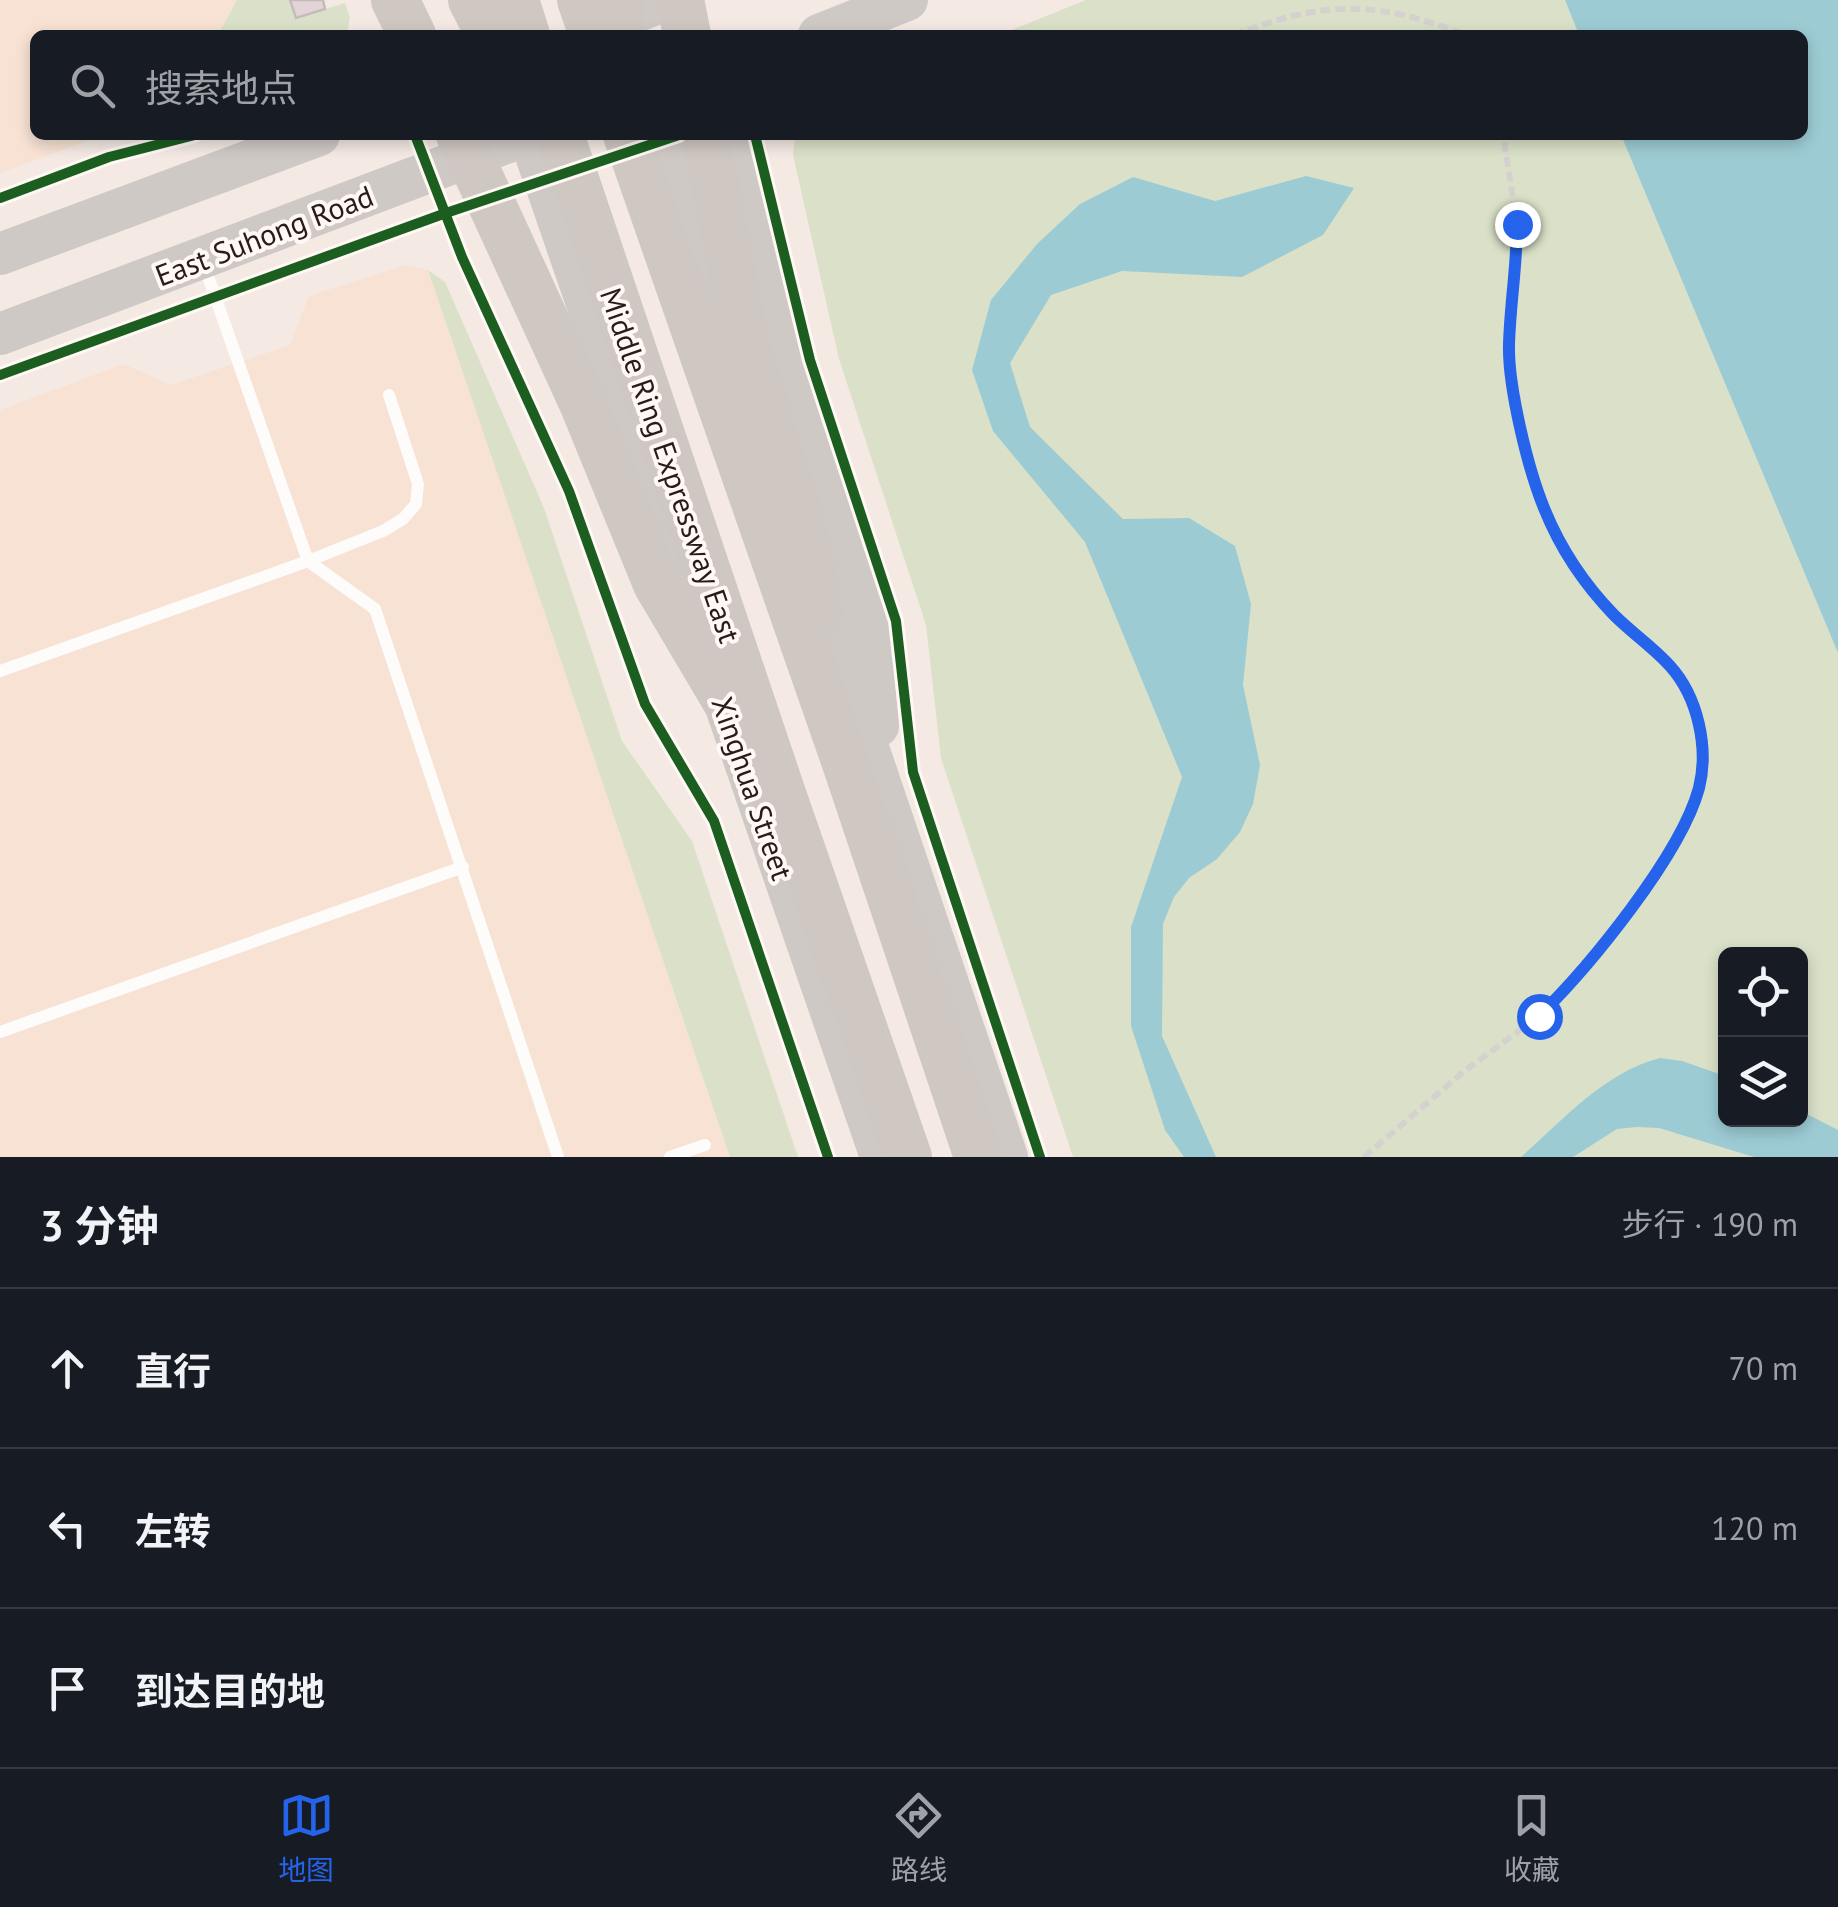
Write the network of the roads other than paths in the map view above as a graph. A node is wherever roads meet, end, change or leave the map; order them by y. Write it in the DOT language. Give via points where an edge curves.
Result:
graph roads {
  1 [pos="395,0"];
  2 [pos="472,0"];
  3 [pos="515,0"];
  4 [pos="665,0"];
  5 [pos="680,0"];
  6 [pos="908,0"];
  7 [pos="603,20"];
  8 [pos="410,30"];
  9 [pos="487,30"];
  10 [pos="524,30"];
  11 [pos="685,30"];
  12 [pos="832,30"];
  13 [pos="306,140"];
  14 [pos="462,140"];
  15 [pos="515,140"];
  16 [pos="530,140"];
  17 [pos="562,140"];
  18 [pos="630,140"];
  19 [pos="661,140"];
  20 [pos="706,140"];
  21 [pos="735,140"];
  22 [pos="0,254"];
  23 [pos="202,258"];
  24 [pos="0,334"];
  25 [pos="389,394"];
  26 [pos="308,561"];
  27 [pos="0,671"];
  28 [pos="848,769"];
  29 [pos="782,794"];
  30 [pos="886,801"];
  31 [pos="463,867"];
  32 [pos="0,1032"];
  33 [pos="706,1145"];
  34 [pos="558,1157"];
  35 [pos="670,1157"];
  36 [pos="881,1157"];
  37 [pos="908,1157"];
  38 [pos="978,1157"];
  39 [pos="1007,1157"];
  1 -- 8 [label="highway"];
  2 -- 9 [label="highway"];
  3 -- 10 [label="highway"];
  4 -- 7 [label="main road"];
  5 -- 11 [label="highway"];
  6 -- 12 [label="main road"];
  13 -- 22 [label="main road"];
  14 -- 29 [label="highway" via="657,584"];
  15 -- 23 [label="main road, East Suhong Road"];
  16 -- 36 [label="main road, Xinghua Street"];
  17 -- 29 [label="highway, Middle Ring Expressway East"];
  18 -- 28 [label="highway"];
  19 -- 30 [label="main road"];
  20 -- 28 [label="highway" via="746,344 804,534"];
  21 -- 30 [label="main road" via="766,293 869,626"];
  23 -- 24 [label="main road, East Suhong Road"];
  23 -- 26 [label="lane"];
  25 -- 26 [label="lane" via="418,484 416,504 383,531"];
  26 -- 27 [label="lane"];
  26 -- 31 [label="lane" via="375,609"];
  28 -- 38 [label="highway"];
  29 -- 37 [label="highway"];
  30 -- 39 [label="main road"];
  31 -- 32 [label="lane"];
  31 -- 34 [label="lane"];
  33 -- 35 [label="lane"];
}
